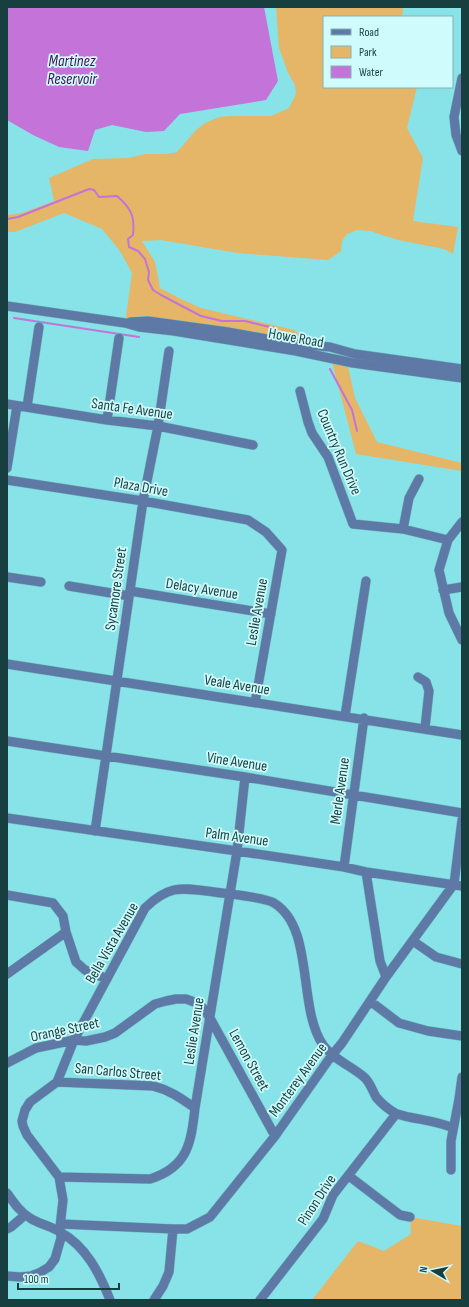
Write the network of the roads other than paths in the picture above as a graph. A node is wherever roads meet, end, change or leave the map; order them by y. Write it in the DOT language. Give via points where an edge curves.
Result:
graph roads {
  1 [pos="462,78"];
  2 [pos="462,151"];
  3 [pos="7,306"];
  4 [pos="125,323"];
  5 [pos="39,327"];
  6 [pos="119,338"];
  7 [pos="169,351"];
  8 [pos="462,369"];
  9 [pos="462,378"];
  10 [pos="300,390"];
  11 [pos="7,404"];
  12 [pos="17,406"];
  13 [pos="27,407"];
  14 [pos="107,420"];
  15 [pos="158,426"];
  16 [pos="253,445"];
  17 [pos="7,468"];
  18 [pos="419,479"];
  19 [pos="7,480"];
  20 [pos="143,501"];
  21 [pos="462,522"];
  22 [pos="403,529"];
  23 [pos="266,532"];
  24 [pos="448,540"];
  25 [pos="7,577"];
  26 [pos="366,581"];
  27 [pos="41,582"];
  28 [pos="69,586"];
  29 [pos="462,587"];
  30 [pos="443,590"];
  31 [pos="130,594"];
  32 [pos="270,614"];
  33 [pos="462,640"];
  34 [pos="7,664"];
  35 [pos="418,676"];
  36 [pos="117,681"];
  37 [pos="255,703"];
  38 [pos="345,716"];
  39 [pos="364,718"];
  40 [pos="425,728"];
  41 [pos="462,734"];
  42 [pos="7,741"];
  43 [pos="106,756"];
  44 [pos="245,777"];
  45 [pos="354,794"];
  46 [pos="462,813"];
  47 [pos="8,819"];
  48 [pos="462,820"];
  49 [pos="95,831"];
  50 [pos="237,851"];
  51 [pos="344,867"];
  52 [pos="366,872"];
  53 [pos="458,885"];
  54 [pos="229,894"];
  55 [pos="7,895"];
  56 [pos="66,932"];
  57 [pos="413,941"];
  58 [pos="462,964"];
  59 [pos="7,974"];
  60 [pos="386,977"];
  61 [pos="107,979"];
  62 [pos="370,1001"];
  63 [pos="210,1018"];
  64 [pos="462,1036"];
  65 [pos="74,1040"];
  66 [pos="332,1055"];
  67 [pos="7,1063"];
  68 [pos="462,1076"];
  69 [pos="57,1082"];
  70 [pos="195,1108"];
  71 [pos="396,1114"];
  72 [pos="453,1128"];
  73 [pos="275,1136"];
  74 [pos="450,1170"];
  75 [pos="349,1176"];
  76 [pos="59,1177"];
  77 [pos="7,1193"];
  78 [pos="24,1214"];
  79 [pos="410,1217"];
  80 [pos="61,1228"];
  81 [pos="7,1229"];
  82 [pos="173,1229"];
  83 [pos="7,1276"];
  84 [pos="110,1300"];
  85 [pos="154,1300"];
  86 [pos="260,1300"];
  1 -- 2 [label="street" via="454,118 456,135"];
  3 -- 4 [label="street, Howe Road"];
  4 -- 8 [label="street, Howe Road" via="174,324"];
  4 -- 9 [label="street, Howe Road" via="353,363"];
  5 -- 13 [label="street"];
  6 -- 14 [label="street"];
  7 -- 15 [label="street, Sycamore Street"];
  10 -- 22 [label="street, Country Run Drive" via="308,422 328,457 353,524"];
  11 -- 12 [label="street, Santa Fe Avenue"];
  12 -- 13 [label="street, Santa Fe Avenue"];
  12 -- 17 [label="street"];
  13 -- 14 [label="street, Santa Fe Avenue"];
  14 -- 15 [label="street, Santa Fe Avenue"];
  15 -- 16 [label="street, Santa Fe Avenue"];
  15 -- 20 [label="street, Sycamore Street"];
  18 -- 22 [label="street" via="409,498"];
  19 -- 20 [label="street, Plaza Drive"];
  20 -- 23 [label="street, Plaza Drive" via="248,520"];
  20 -- 31 [label="street, Sycamore Street"];
  21 -- 24 [label="street"];
  22 -- 24 [label="street, Country Run Drive"];
  23 -- 32 [label="street, Leslie Avenue" via="282,550"];
  24 -- 30 [label="street" via="439,570"];
  25 -- 27 [label="street"];
  26 -- 38 [label="street"];
  28 -- 31 [label="street, Delacy Avenue"];
  29 -- 30 [label="street"];
  30 -- 33 [label="street" via="449,613"];
  31 -- 32 [label="street, Delacy Avenue"];
  31 -- 36 [label="street, Sycamore Street"];
  32 -- 37 [label="street, Leslie Avenue"];
  34 -- 36 [label="street, Veale Avenue"];
  35 -- 40 [label="street" via="426,682 429,691"];
  36 -- 37 [label="street, Veale Avenue"];
  36 -- 43 [label="street, Sycamore Street"];
  37 -- 38 [label="street, Veale Avenue"];
  38 -- 39 [label="street, Veale Avenue"];
  39 -- 40 [label="street, Veale Avenue"];
  39 -- 45 [label="street, Merle Avenue"];
  40 -- 41 [label="street, Veale Avenue"];
  42 -- 43 [label="street, Vine Avenue"];
  43 -- 44 [label="street, Vine Avenue"];
  43 -- 49 [label="street, Sycamore Street"];
  44 -- 45 [label="street, Vine Avenue"];
  44 -- 50 [label="street, Leslie Avenue"];
  45 -- 46 [label="street, Vine Avenue"];
  45 -- 51 [label="street, Merle Avenue"];
  47 -- 49 [label="street, Palm Avenue"];
  48 -- 53 [label="street, Monterey Avenue"];
  49 -- 50 [label="street, Palm Avenue"];
  50 -- 51 [label="street, Palm Avenue"];
  50 -- 54 [label="street, Leslie Avenue"];
  51 -- 52 [label="street, Palm Avenue"];
  52 -- 53 [label="street, Palm Avenue"];
  52 -- 60 [label="street" via="380,961"];
  53 -- 57 [label="street, Monterey Avenue"];
  54 -- 61 [label="street, Bella Vista Avenue" via="182,888 165,892 145,908"];
  54 -- 63 [label="street, Leslie Avenue"];
  54 -- 66 [label="street, Bella Vista Avenue" via="274,903 291,921 302,955 314,1026 324,1046"];
  55 -- 56 [label="street" via="53,903 63,916"];
  56 -- 59 [label="street"];
  56 -- 61 [label="street" via="76,962 85,970"];
  57 -- 58 [label="street" via="436,957"];
  57 -- 60 [label="street, Monterey Avenue"];
  60 -- 62 [label="street, Monterey Avenue"];
  61 -- 65 [label="street, Bella Vista Avenue"];
  62 -- 64 [label="street" via="399,1023"];
  62 -- 66 [label="street, Monterey Avenue"];
  63 -- 65 [label="street, Orange Street" via="197,1003 176,999 155,1004 115,1033 86,1041"];
  63 -- 70 [label="street, Leslie Avenue"];
  63 -- 73 [label="street, Lemon Street"];
  65 -- 67 [label="street, Orange Street" via="36,1048"];
  65 -- 69 [label="street, Bella Vista Avenue"];
  66 -- 71 [label="street, Bella Vista Avenue" via="364,1077 379,1100"];
  66 -- 73 [label="street, Monterey Avenue"];
  68 -- 72 [label="street"];
  69 -- 70 [label="street, San Carlos Street" via="158,1087 173,1093"];
  69 -- 76 [label="street" via="30,1102 22,1121 27,1135"];
  70 -- 76 [label="street, Leslie Avenue" via="188,1149 179,1162 162,1175 150,1178"];
  71 -- 72 [label="street"];
  71 -- 75 [label="street, Pinon Drive"];
  72 -- 74 [label="street" via="450,1141"];
  73 -- 82 [label="street, Monterey Avenue" via="210,1217 187,1229"];
  75 -- 79 [label="street" via="400,1215"];
  75 -- 86 [label="street, Pinon Drive" via="333,1195 323,1219"];
  76 -- 80 [label="street" via="64,1200"];
  77 -- 78 [label="street"];
  78 -- 80 [label="street" via="30,1219"];
  78 -- 81 [label="street"];
  80 -- 82 [label="street, Monterey Avenue"];
  80 -- 83 [label="street" via="55,1259 49,1267 31,1276"];
  80 -- 84 [label="street" via="90,1258"];
  82 -- 85 [label="street" via="169,1272"];
}
